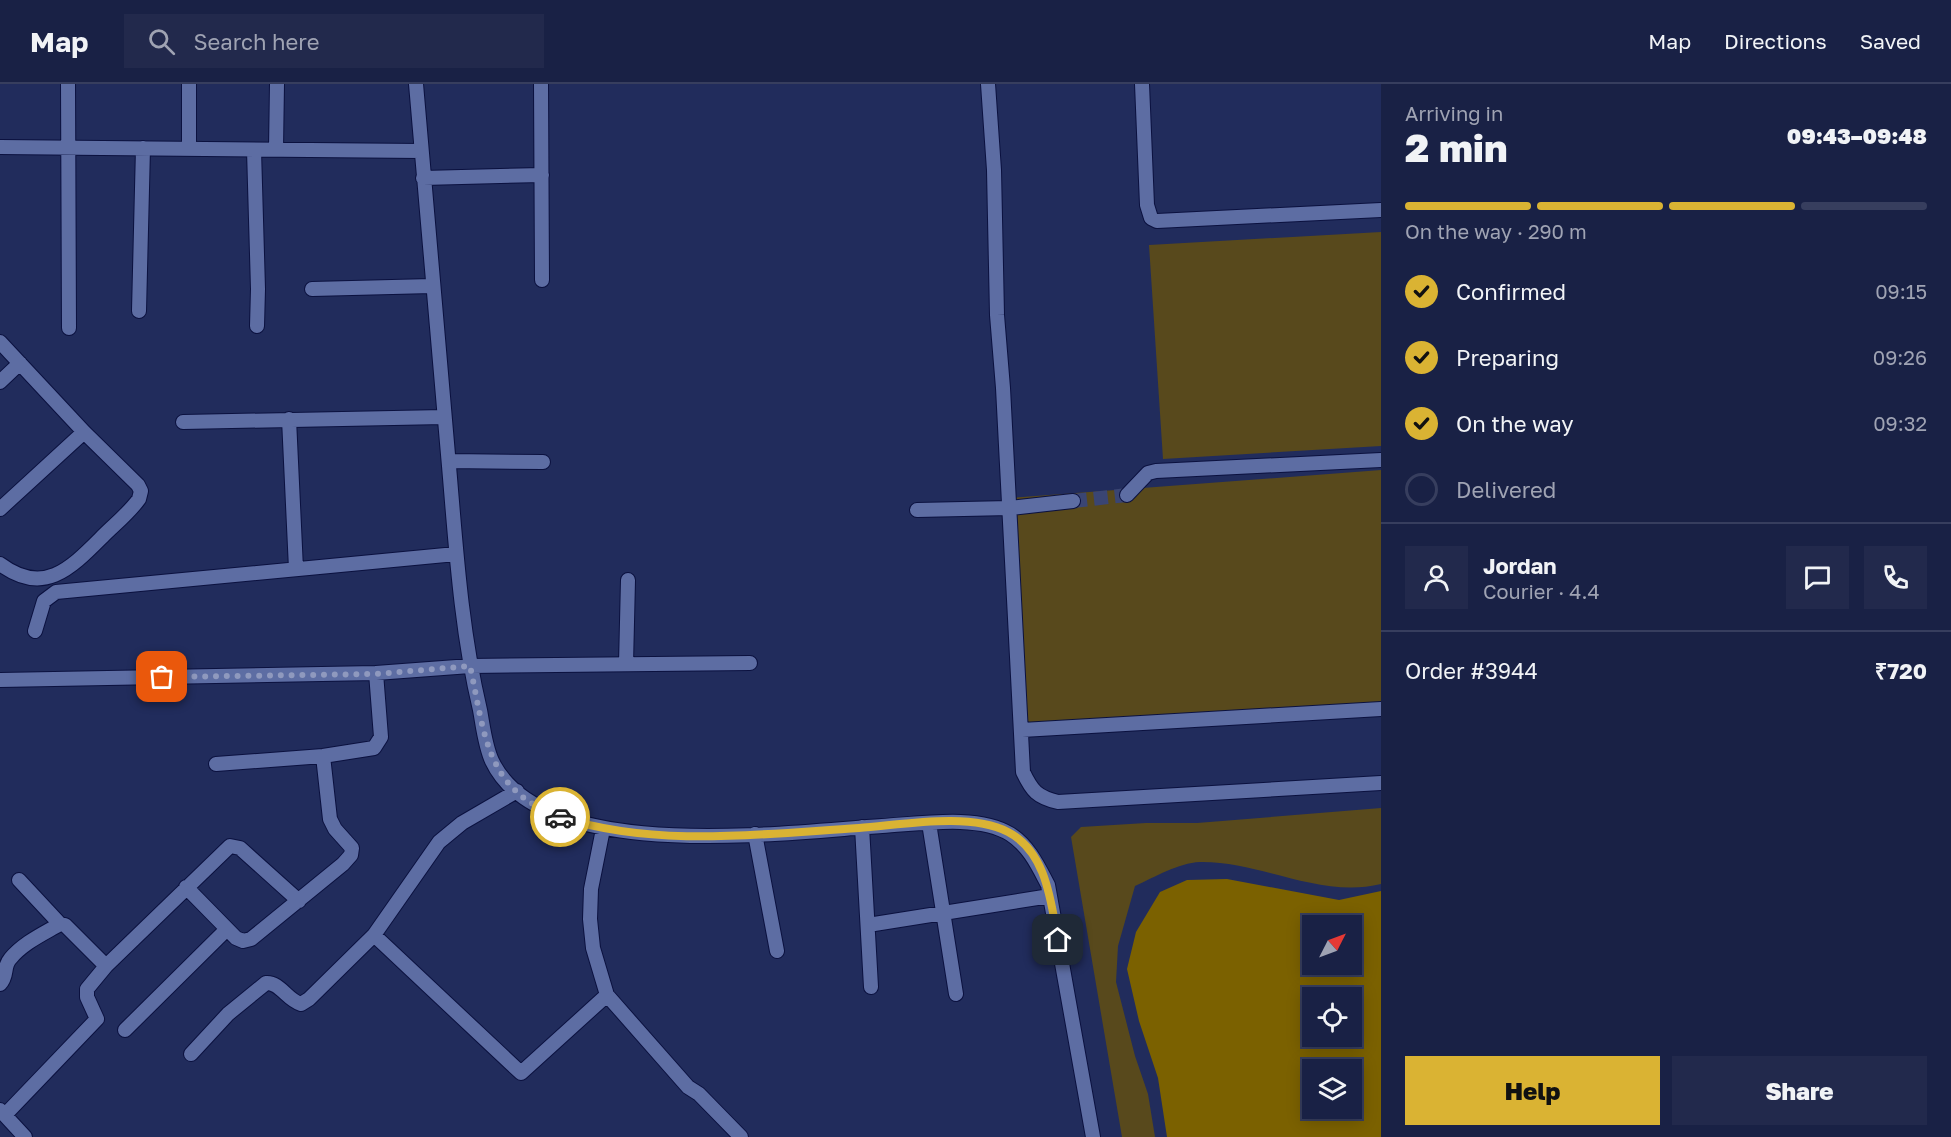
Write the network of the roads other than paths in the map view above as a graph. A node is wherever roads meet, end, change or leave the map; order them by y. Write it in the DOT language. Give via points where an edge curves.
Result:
graph roads {
  1 [pos="68,84"];
  2 [pos="189,84"];
  3 [pos="277,84"];
  4 [pos="416,84"];
  5 [pos="541,84"];
  6 [pos="988,84"];
  7 [pos="1142,84"];
  8 [pos="0,147"];
  9 [pos="68,148"];
  10 [pos="143,148"];
  11 [pos="189,148"];
  12 [pos="276,149"];
  13 [pos="254,150"];
  14 [pos="421,151"];
  15 [pos="542,175"];
  16 [pos="423,178"];
  17 [pos="1381,210"];
  18 [pos="542,280"];
  19 [pos="432,286"];
  20 [pos="312,289"];
  21 [pos="139,311"];
  22 [pos="257,326"];
  23 [pos="69,328"];
  24 [pos="0,342"];
  25 [pos="20,363"];
  26 [pos="0,382"];
  27 [pos="444,417"];
  28 [pos="289,419"];
  29 [pos="183,422"];
  30 [pos="84,432"];
  31 [pos="1381,460"];
  32 [pos="449,461"];
  33 [pos="543,462"];
  34 [pos="1127,495"];
  35 [pos="1073,501"];
  36 [pos="1010,508"];
  37 [pos="0,509"];
  38 [pos="917,510"];
  39 [pos="456,554"];
  40 [pos="0,564"];
  41 [pos="296,569"];
  42 [pos="628,580"];
  43 [pos="35,632"];
  44 [pos="750,663"];
  45 [pos="626,664"];
  46 [pos="470,666"];
  47 [pos="376,674"];
  48 [pos="0,680"];
  49 [pos="1381,709"];
  50 [pos="1022,730"];
  51 [pos="323,756"];
  52 [pos="216,764"];
  53 [pos="1381,783"];
  54 [pos="517,791"];
  55 [pos="929,823"];
  56 [pos="862,827"];
  57 [pos="603,829"];
  58 [pos="755,834"];
  59 [pos="19,880"];
  60 [pos="186,887"];
  61 [pos="1050,896"];
  62 [pos="299,901"];
  63 [pos="942,913"];
  64 [pos="60,924"];
  65 [pos="868,926"];
  66 [pos="227,929"];
  67 [pos="374,935"];
  68 [pos="777,951"];
  69 [pos="106,966"];
  70 [pos="3,967"];
  71 [pos="0,984"];
  72 [pos="871,987"];
  73 [pos="956,993"];
  74 [pos="607,995"];
  75 [pos="125,1030"];
  76 [pos="191,1054"];
  77 [pos="3,1113"];
  78 [pos="25,1137"];
  79 [pos="741,1137"];
  80 [pos="1093,1137"];
  1 -- 9 [label="street"];
  2 -- 11 [label="street"];
  3 -- 12 [label="street"];
  4 -- 14 [label="street"];
  5 -- 15 [label="street"];
  6 -- 36 [label="street"];
  7 -- 17 [label="street" via="1147,206 1151,218 1157,221"];
  8 -- 9 [label="street"];
  9 -- 10 [label="street"];
  9 -- 23 [label="street"];
  10 -- 11 [label="street"];
  10 -- 21 [label="street"];
  11 -- 13 [label="street"];
  12 -- 13 [label="street"];
  12 -- 14 [label="street"];
  13 -- 22 [label="street"];
  14 -- 16 [label="street"];
  15 -- 16 [label="street"];
  15 -- 18 [label="street"];
  16 -- 19 [label="street"];
  19 -- 20 [label="street"];
  19 -- 27 [label="street"];
  24 -- 25 [label="street"];
  25 -- 26 [label="street"];
  25 -- 30 [label="street"];
  27 -- 28 [label="street"];
  27 -- 32 [label="street"];
  28 -- 29 [label="street"];
  28 -- 41 [label="street"];
  30 -- 37 [label="street"];
  30 -- 40 [label="street" via="138,484 139,499 78,561 48,578 16,577"];
  31 -- 34 [label="street" via="1156,471 1148,473"];
  32 -- 33 [label="street"];
  32 -- 39 [label="street"];
  35 -- 36 [label="street"];
  36 -- 38 [label="street"];
  36 -- 50 [label="street"];
  39 -- 41 [label="street"];
  39 -- 46 [label="street"];
  41 -- 43 [label="street" via="56,592 44,601"];
  42 -- 45 [label="street"];
  44 -- 45 [label="street"];
  45 -- 46 [label="street"];
  46 -- 47 [label="street"];
  46 -- 54 [label="street" via="491,760"];
  47 -- 48 [label="street"];
  47 -- 51 [label="street" via="379,743 369,750"];
  49 -- 50 [label="street"];
  50 -- 53 [label="street" via="1023,772 1031,791 1058,802"];
  51 -- 52 [label="street"];
  51 -- 62 [label="street" via="330,819 352,850 343,864"];
  54 -- 57 [label="street" via="557,816"];
  54 -- 67 [label="street" via="462,823 440,842"];
  55 -- 56 [label="street"];
  55 -- 61 [label="street" via="988,825 1009,833 1034,859"];
  55 -- 63 [label="street"];
  56 -- 58 [label="street"];
  56 -- 65 [label="street"];
  57 -- 58 [label="street" via="710,837"];
  57 -- 74 [label="street" via="591,889 590,919 593,948"];
  58 -- 68 [label="street"];
  59 -- 64 [label="street"];
  60 -- 62 [label="street" via="235,845"];
  60 -- 66 [label="street"];
  60 -- 69 [label="street"];
  61 -- 63 [label="street"];
  61 -- 80 [label="street"];
  62 -- 66 [label="street" via="251,939 243,941"];
  63 -- 65 [label="street"];
  63 -- 73 [label="street"];
  64 -- 69 [label="street"];
  64 -- 70 [label="street" via="25,945"];
  65 -- 72 [label="street"];
  66 -- 75 [label="street"];
  67 -- 74 [label="street" via="521,1073"];
  67 -- 76 [label="street" via="301,1004 292,1002 272,983 258,988"];
  69 -- 77 [label="street" via="87,989 97,1019"];
  70 -- 71 [label="street" via="6,975"];
  74 -- 79 [label="street" via="688,1087"];
  77 -- 78 [label="street"];
}
